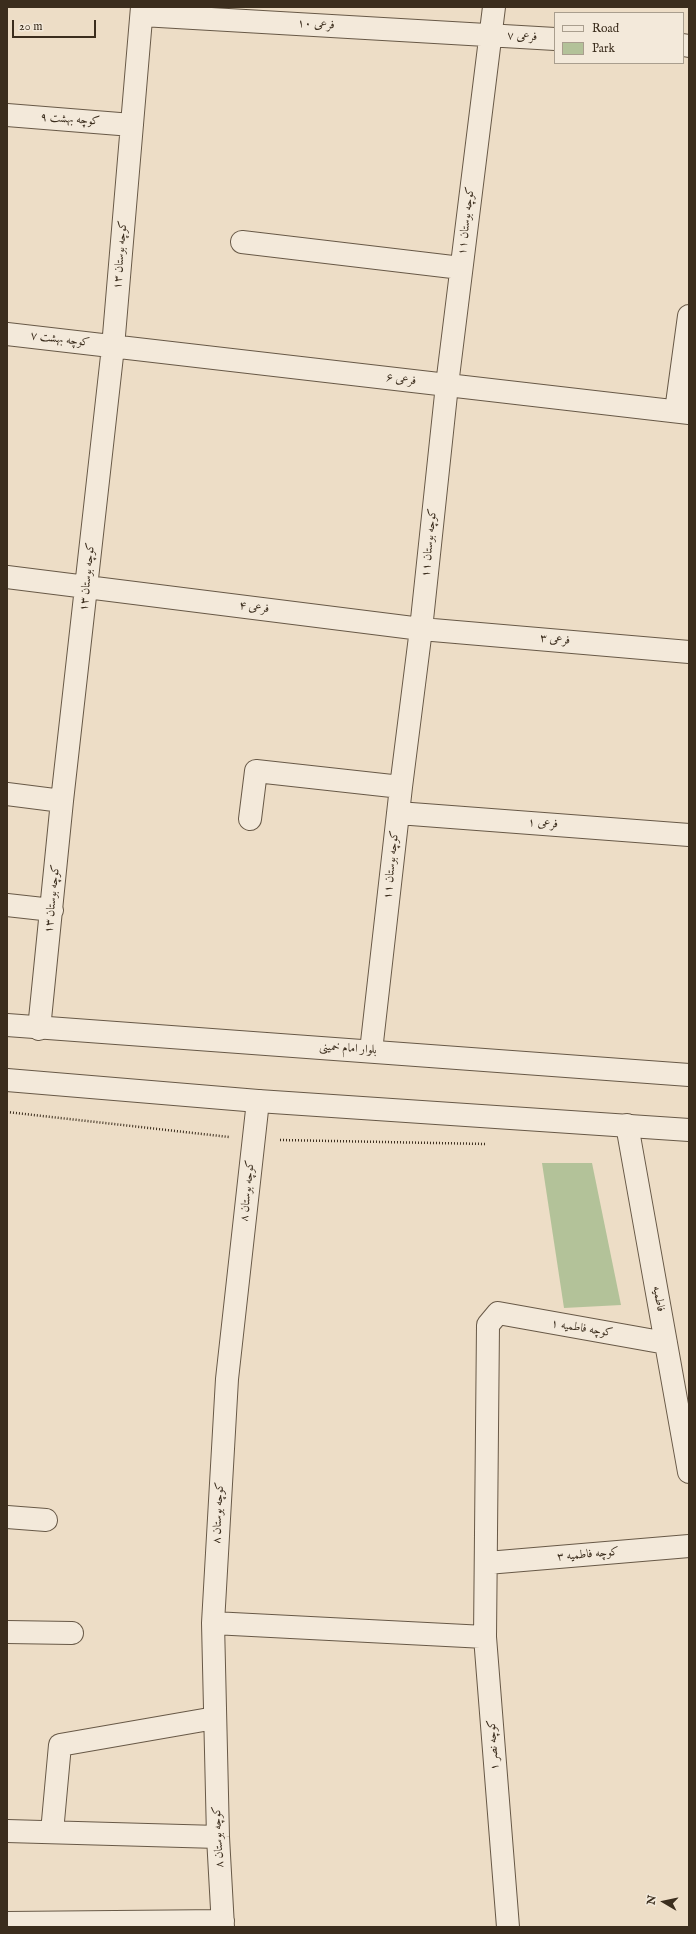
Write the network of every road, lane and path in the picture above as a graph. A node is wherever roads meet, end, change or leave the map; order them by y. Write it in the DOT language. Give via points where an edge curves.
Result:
graph roads {
  1 [pos="494,7"];
  2 [pos="142,11"];
  3 [pos="490,35"];
  4 [pos="554,39"];
  5 [pos="7,115"];
  6 [pos="132,125"];
  7 [pos="242,242"];
  8 [pos="461,268"];
  9 [pos="689,316"];
  10 [pos="7,334"];
  11 [pos="113,346"];
  12 [pos="447,385"];
  13 [pos="683,412"];
  14 [pos="7,577"];
  15 [pos="87,588"];
  16 [pos="421,629"];
  17 [pos="689,652"];
  18 [pos="401,787"];
  19 [pos="7,794"];
  20 [pos="62,801"];
  21 [pos="398,813"];
  22 [pos="250,820"];
  23 [pos="689,835"];
  24 [pos="7,905"];
  25 [pos="52,910"];
  26 [pos="7,1025"];
  27 [pos="39,1029"];
  28 [pos="372,1051"];
  29 [pos="689,1075"];
  30 [pos="7,1080"];
  31 [pos="258,1101"];
  32 [pos="7,1112"];
  33 [pos="626,1126"];
  34 [pos="689,1130"];
  35 [pos="253,1139"];
  36 [pos="489,1144"];
  37 [pos="498,1313"];
  38 [pos="666,1343"];
  39 [pos="685,1426"];
  40 [pos="689,1472"];
  41 [pos="7,1517"];
  42 [pos="46,1520"];
  43 [pos="689,1546"];
  44 [pos="487,1563"];
  45 [pos="214,1623"];
  46 [pos="7,1632"];
  47 [pos="72,1633"];
  48 [pos="485,1637"];
  49 [pos="215,1718"];
  50 [pos="7,1831"];
  51 [pos="52,1832"];
  52 [pos="218,1837"];
  53 [pos="7,1923"];
  54 [pos="223,1924"];
  55 [pos="508,1927"];
  1 -- 3 [label="street, کوچه بوستان ۱۱"];
  2 -- 3 [label="street, فرعی ۱۰"];
  2 -- 6 [label="street, کوچه بوستان ۱۳"];
  3 -- 4 [label="street, فرعی ۷"];
  3 -- 8 [label="street, کوچه بوستان ۱۱"];
  5 -- 6 [label="street, کوچه بهشت ۹"];
  6 -- 11 [label="street, کوچه بوستان ۱۳"];
  7 -- 8 [label="street"];
  8 -- 12 [label="street, کوچه بوستان ۱۱"];
  9 -- 13 [label="street"];
  10 -- 11 [label="street, کوچه بهشت ۷"];
  11 -- 12 [label="street, فرعی ۶"];
  11 -- 15 [label="street, کوچه بوستان ۱۳"];
  12 -- 13 [label="street, فرعی ۶"];
  12 -- 16 [label="street, کوچه بوستان ۱۱"];
  14 -- 15 [label="street, فرعی ۴"];
  15 -- 16 [label="street, فرعی ۴"];
  15 -- 20 [label="street, کوچه بوستان ۱۳"];
  16 -- 17 [label="street, فرعی ۳"];
  16 -- 18 [label="street, کوچه بوستان ۱۱"];
  18 -- 21 [label="street, کوچه بوستان ۱۱"];
  18 -- 22 [label="street" via="256,771"];
  19 -- 20 [label="street"];
  20 -- 25 [label="street, کوچه بوستان ۱۳"];
  21 -- 23 [label="street, فرعی ۱"];
  21 -- 28 [label="street, کوچه بوستان ۱۱"];
  24 -- 25 [label="street"];
  25 -- 27 [label="street, کوچه بوستان ۱۳"];
  26 -- 27 [label="street, بلوار امام خمینی"];
  27 -- 28 [label="street, بلوار امام خمینی"];
  28 -- 29 [label="street, بلوار امام خمینی"];
  30 -- 31 [label="street"];
  31 -- 33 [label="street"];
  31 -- 35 [label="street, کوچه بوستان ۸"];
  32 -- 35 [label="path"];
  33 -- 34 [label="street"];
  33 -- 38 [label="street, فاطمیه"];
  35 -- 36 [label="path"];
  35 -- 45 [label="street, کوچه بوستان ۸" via="227,1379"];
  37 -- 38 [label="street, کوچه فاطمیه ۱"];
  37 -- 44 [label="street, کوچه نصر ۱" via="488,1325"];
  38 -- 39 [label="street, فاطمیه"];
  39 -- 40 [label="street, فاطمیه"];
  41 -- 42 [label="street"];
  43 -- 44 [label="street, کوچه فاطمیه ۳"];
  44 -- 48 [label="street, کوچه نصر ۱"];
  45 -- 48 [label="street"];
  45 -- 49 [label="street, کوچه بوستان ۸"];
  46 -- 47 [label="street"];
  48 -- 55 [label="street, کوچه نصر ۱"];
  49 -- 51 [label="street" via="60,1745"];
  49 -- 52 [label="street, کوچه بوستان ۸"];
  50 -- 51 [label="street"];
  51 -- 52 [label="street"];
  52 -- 54 [label="street, کوچه بوستان ۸"];
  53 -- 54 [label="street"];
}
